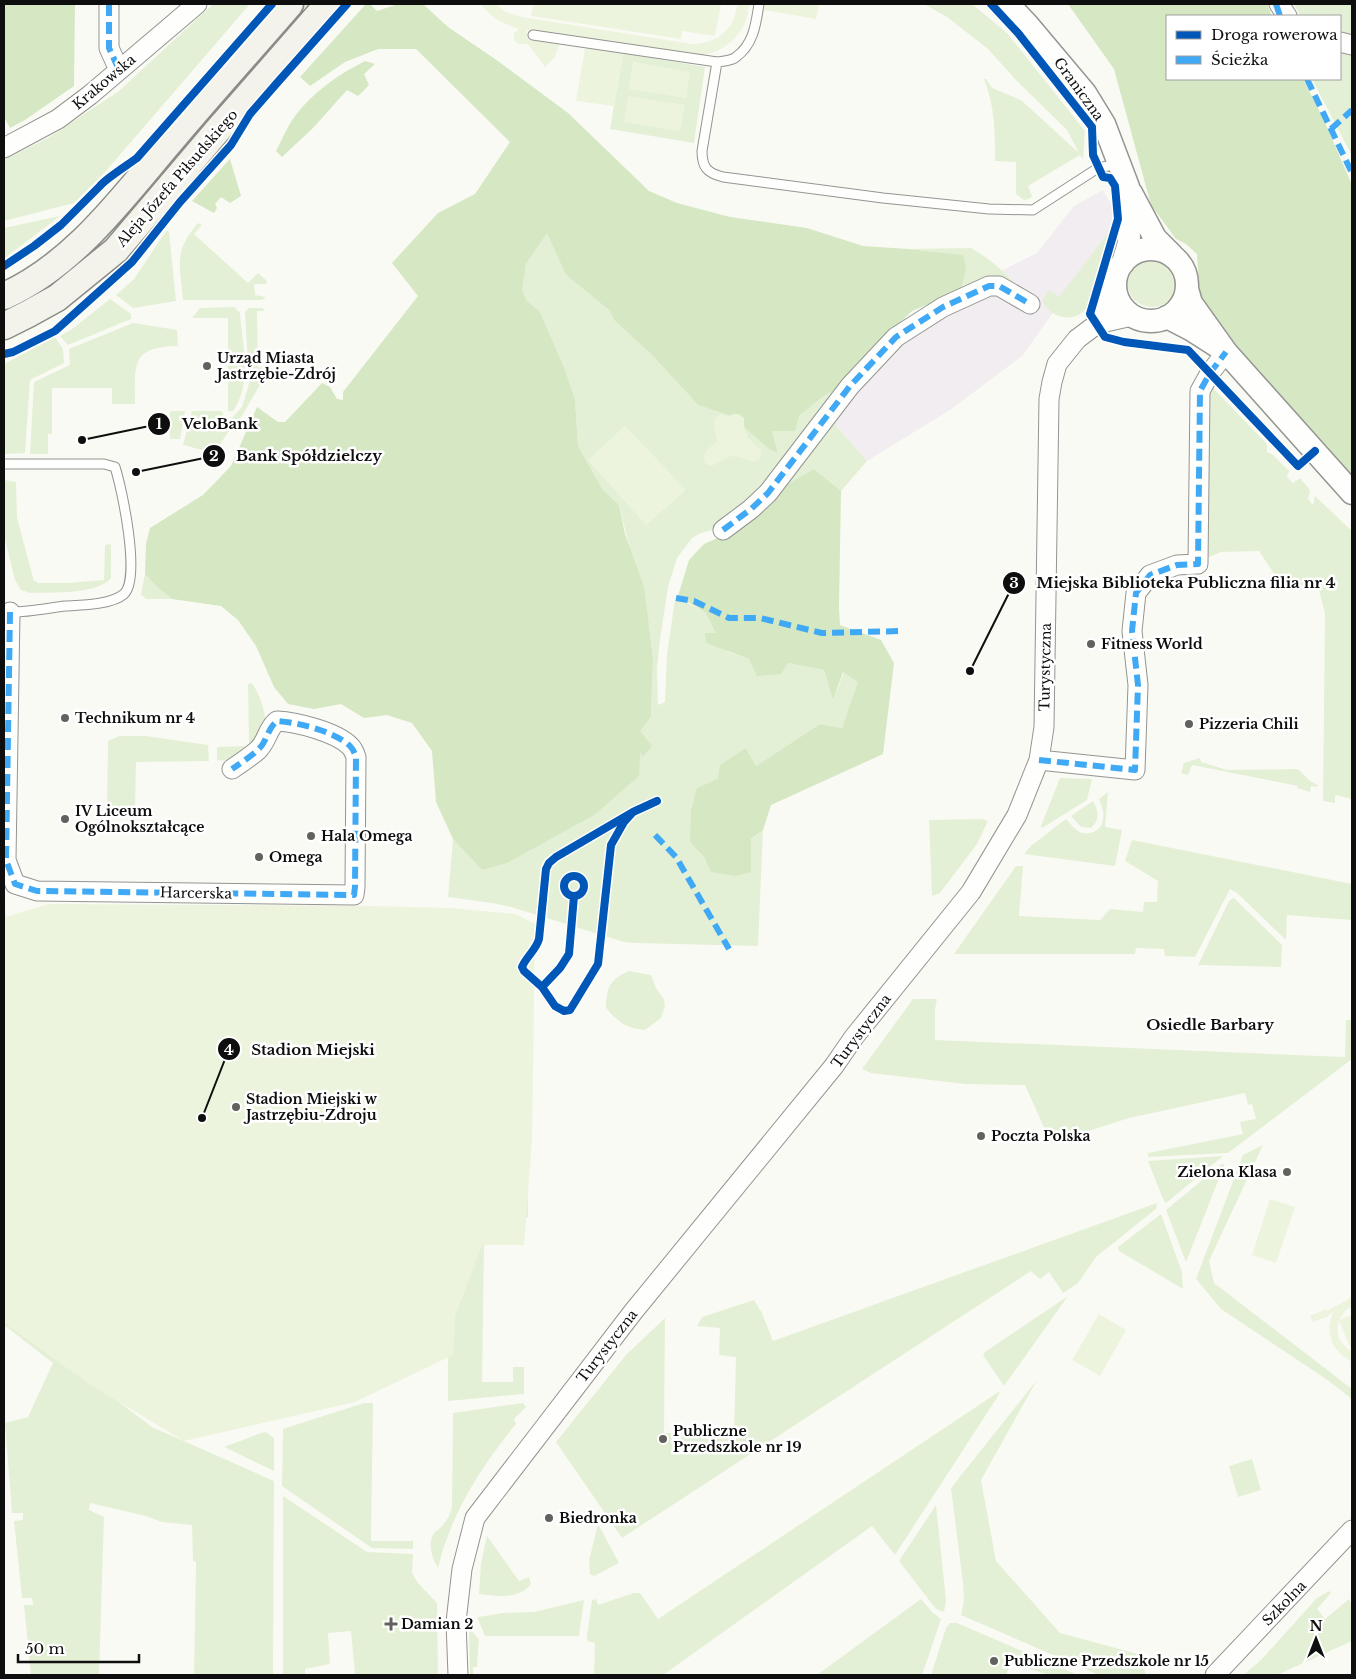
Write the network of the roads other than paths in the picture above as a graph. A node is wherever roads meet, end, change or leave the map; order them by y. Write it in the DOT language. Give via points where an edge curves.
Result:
graph roads {
  1 [pos="109,4"];
  2 [pos="197,4"];
  3 [pos="290,4"];
  4 [pos="328,4"];
  5 [pos="759,4"];
  6 [pos="1008,4"];
  7 [pos="1279,4"];
  8 [pos="1286,15"];
  9 [pos="533,35"];
  10 [pos="717,62"];
  11 [pos="119,70"];
  12 [pos="4,148"];
  13 [pos="1120,164"];
  14 [pos="1128,187"];
  15 [pos="1175,258"];
  16 [pos="1122,263"];
  17 [pos="1115,286"];
  18 [pos="1187,289"];
  19 [pos="4,296"];
  20 [pos="1030,304"];
  21 [pos="1132,316"];
  22 [pos="1168,317"];
  23 [pos="1097,324"];
  24 [pos="4,326"];
  25 [pos="1226,352"];
  26 [pos="4,464"];
  27 [pos="1352,492"];
  28 [pos="723,530"];
  29 [pos="7,611"];
  30 [pos="1039,760"];
  31 [pos="232,769"];
  32 [pos="1352,1530"];
  33 [pos="458,1675"];
  34 [pos="1215,1675"];
  1 -- 11 [label="street" via="109,48"];
  2 -- 11 [label="street, Krakowska"];
  3 -- 19 [label="main road, Aleja Józefa Piłsudskiego" via="103,221 58,262"];
  4 -- 24 [label="main road, Aleja Józefa Piłsudskiego" via="116,250 57,298"];
  5 -- 10 [label="lane" via="752,39 735,58"];
  6 -- 13 [label="street, Graniczna" via="1085,93 1104,124"];
  7 -- 8 [label="street"];
  9 -- 10 [label="lane"];
  10 -- 13 [label="lane" via="702,161 706,170 723,177 892,199 1033,210 1098,168"];
  11 -- 12 [label="street, Krakowska" via="58,119"];
  13 -- 14 [label="street, Graniczna"];
  14 -- 15 [label="street, Graniczna" via="1155,238"];
  14 -- 16 [label="street, Graniczna" via="1129,243"];
  15 -- 16 [label="street" via="1153,249 1142,250"];
  15 -- 18 [label="street" via="1182,266"];
  16 -- 17 [label="street"];
  17 -- 21 [label="street" via="1117,297"];
  17 -- 23 [label="street, Turystyczna"];
  18 -- 22 [label="street" via="1181,305"];
  18 -- 25 [label="street" via="1191,303"];
  20 -- 28 [label="street" via="999,286 989,286 943,307 896,337 850,386 768,493"];
  21 -- 22 [label="street" via="1156,321"];
  21 -- 23 [label="street, Turystyczna"];
  22 -- 25 [label="street"];
  23 -- 30 [label="street, Turystyczna" via="1077,339 1057,364 1049,399 1044,727"];
  25 -- 27 [label="street"];
  25 -- 30 [label="street" via="1200,390 1198,564 1177,565 1150,575 1136,593 1132,631 1138,685 1136,770"];
  26 -- 29 [label="lane" via="104,464 115,468 129,530 130,583 117,598 99,603"];
  29 -- 31 [label="street, Harcerska" via="6,860 15,884 37,891 354,895 356,757 351,747 332,735 295,722 277,721 270,727 268,737 258,750"];
  30 -- 33 [label="street, Turystyczna" via="1017,815 971,892 634,1312 475,1518 462,1569 456,1622"];
  32 -- 34 [label="street, Szkolna"];
}
